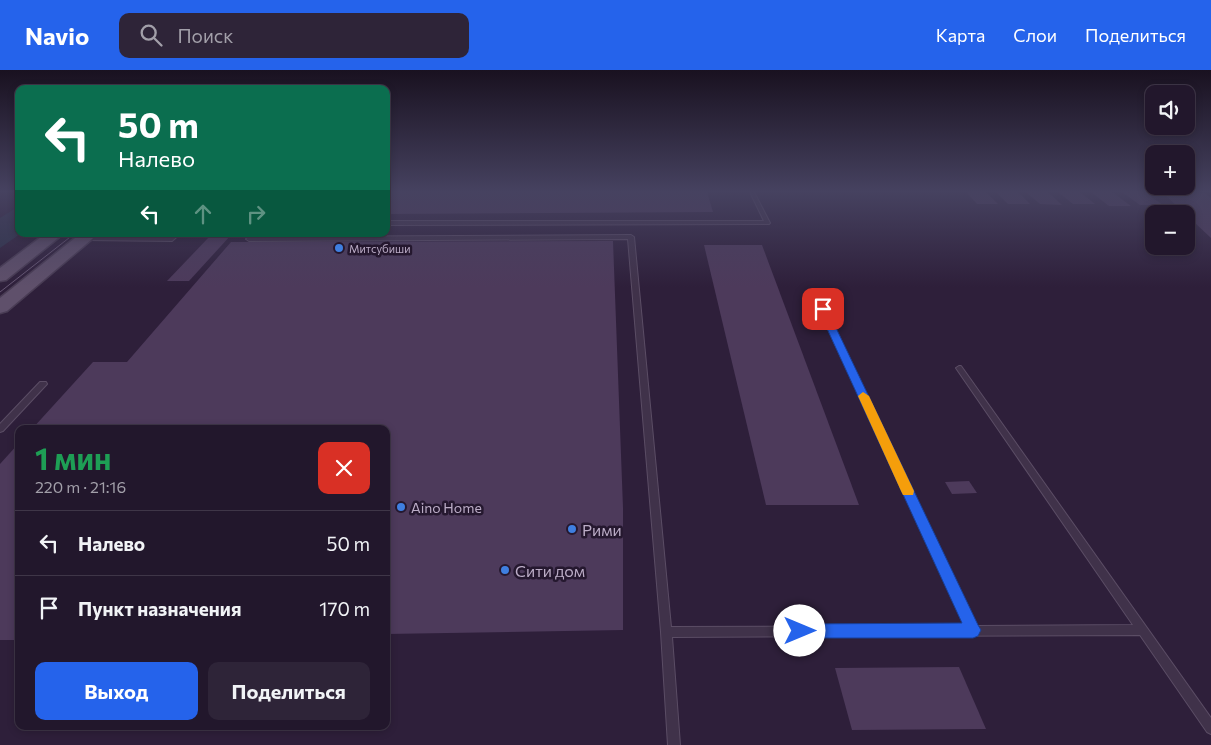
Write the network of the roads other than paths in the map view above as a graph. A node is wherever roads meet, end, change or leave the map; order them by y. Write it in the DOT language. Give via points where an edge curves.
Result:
graph roads {
  1 [pos="51,237"];
  2 [pos="86,237"];
  3 [pos="149,237"];
  4 [pos="174,237"];
  5 [pos="249,239"];
  6 [pos="0,276"];
  7 [pos="814,292"];
  8 [pos="0,307"];
  9 [pos="959,368"];
  10 [pos="44,384"];
  11 [pos="0,429"];
  12 [pos="973,630"];
  13 [pos="1142,630"];
  14 [pos="666,632"];
  15 [pos="1211,728"];
  16 [pos="674,745"];
  1 -- 6 [label="main road"];
  2 -- 8 [label="main road"];
  3 -- 4 [label="lane"];
  5 -- 14 [label="lane" via="631,237"];
  7 -- 12 [label="lane"];
  9 -- 13 [label="lane"];
  10 -- 11 [label="lane"];
  12 -- 13 [label="lane"];
  12 -- 14 [label="lane"];
  13 -- 15 [label="lane"];
  14 -- 16 [label="lane"];
}
